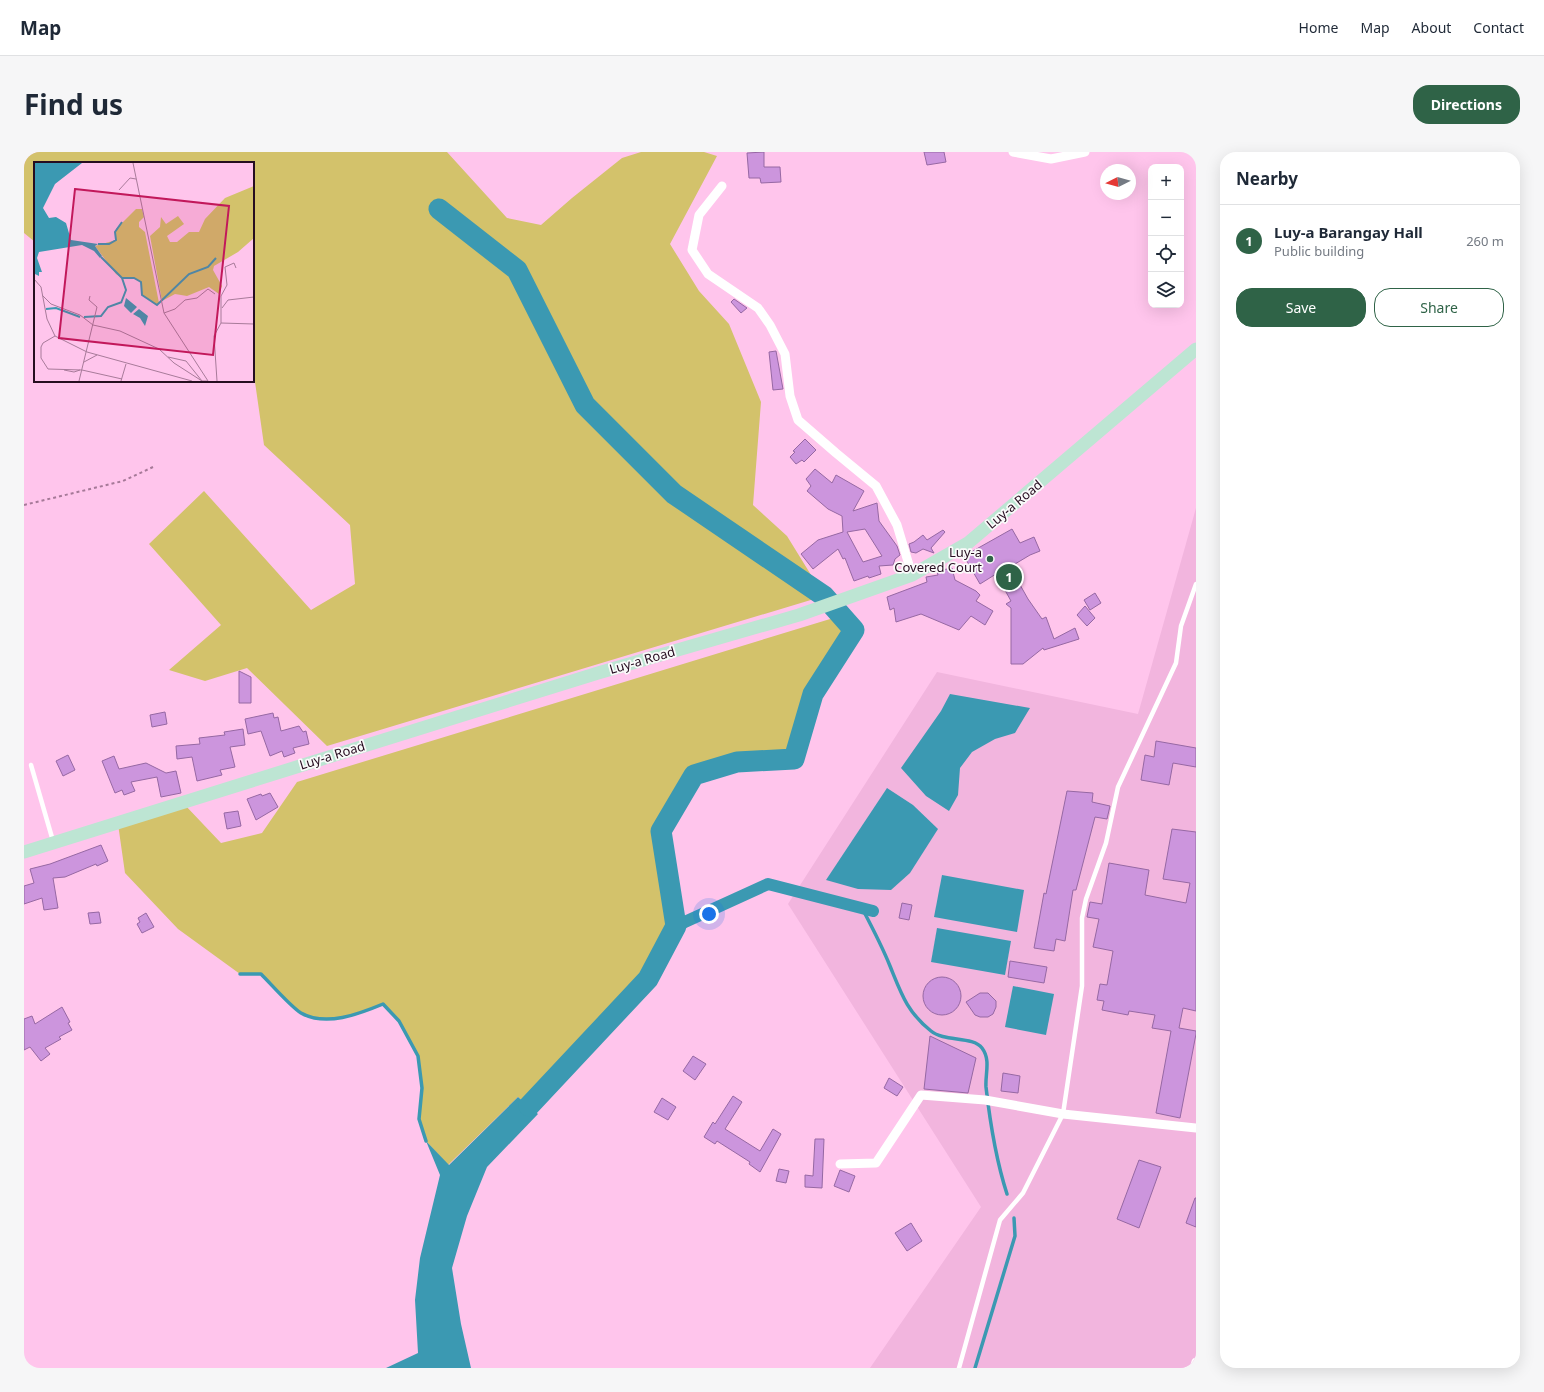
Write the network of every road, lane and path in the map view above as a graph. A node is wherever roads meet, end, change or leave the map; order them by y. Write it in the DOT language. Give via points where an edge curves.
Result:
graph roads {
  1 [pos="1013,152"];
  2 [pos="1085,152"];
  3 [pos="722,186"];
  4 [pos="1196,350"];
  5 [pos="153,468"];
  6 [pos="24,504"];
  7 [pos="912,574"];
  8 [pos="1196,584"];
  9 [pos="31,765"];
  10 [pos="54,843"];
  11 [pos="24,852"];
  12 [pos="1063,1114"];
  13 [pos="1196,1128"];
  14 [pos="840,1164"];
  15 [pos="1196,1362"];
  16 [pos="959,1368"];
  17 [pos="1194,1368"];
  1 -- 2 [label="street" via="1052,159"];
  3 -- 7 [label="street" via="699,215 692,250 708,274 758,308 770,325 785,354 790,396 798,420 876,486 897,525"];
  4 -- 7 [label="main road, Luy-a Road" via="968,543"];
  5 -- 6 [label="path" via="123,482"];
  7 -- 10 [label="main road, Luy-a Road" via="799,615 598,673"];
  8 -- 12 [label="lane" via="1181,626 1176,663 1118,787 1106,843 1086,899 1082,918 1082,986"];
  9 -- 10 [label="lane"];
  10 -- 11 [label="main road, Luy-a Road"];
  12 -- 13 [label="street"];
  12 -- 14 [label="street" via="985,1100 921,1095 876,1163"];
  12 -- 16 [label="lane" via="1023,1193 1000,1220"];
  15 -- 17 [label="street"];
}
